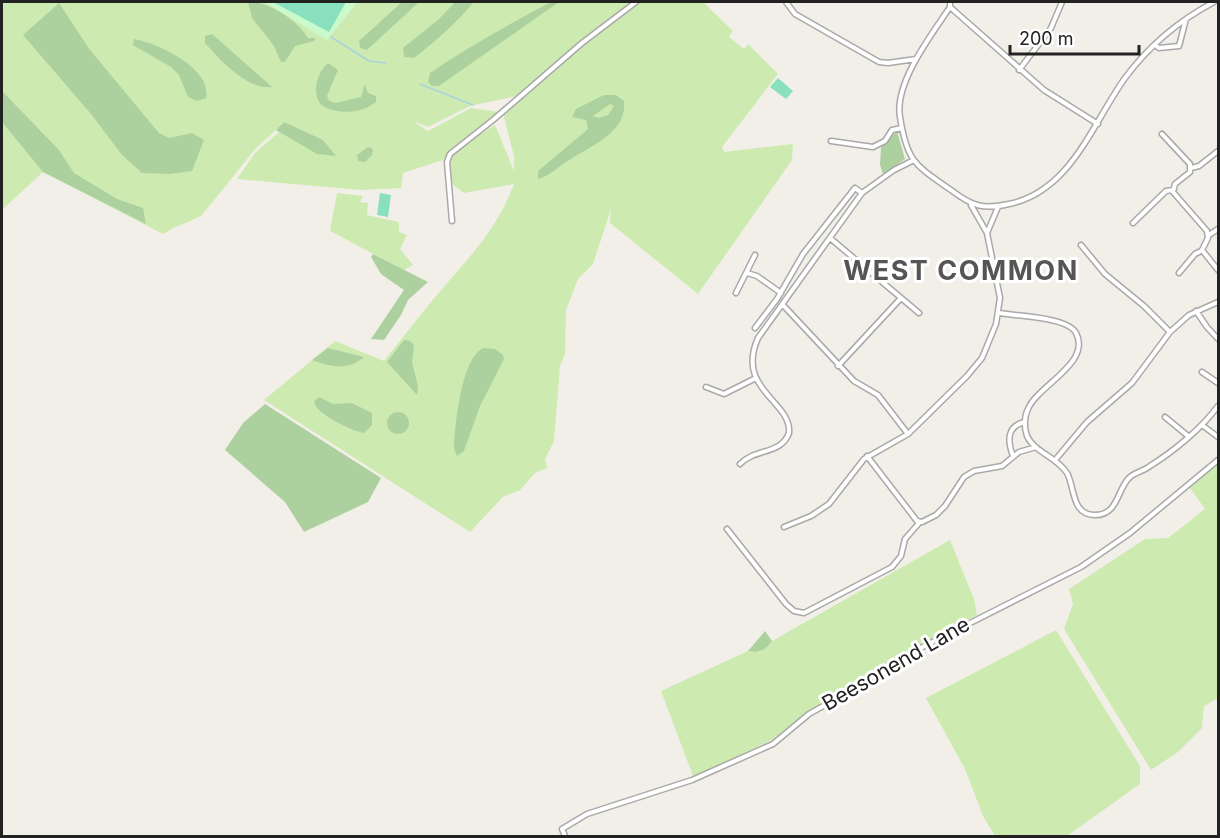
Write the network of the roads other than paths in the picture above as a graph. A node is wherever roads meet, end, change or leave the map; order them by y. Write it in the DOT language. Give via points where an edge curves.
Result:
graph roads {
  1 [pos="636,2"];
  2 [pos="786,2"];
  3 [pos="950,2"];
  4 [pos="1062,2"];
  5 [pos="1214,2"];
  6 [pos="950,7"];
  7 [pos="1186,19"];
  8 [pos="1155,45"];
  9 [pos="916,59"];
  10 [pos="1019,70"];
  11 [pos="1098,124"];
  12 [pos="902,128"];
  13 [pos="1162,134"];
  14 [pos="831,141"];
  15 [pos="1218,151"];
  16 [pos="912,161"];
  17 [pos="1191,168"];
  18 [pos="1173,190"];
  19 [pos="862,193"];
  20 [pos="971,205"];
  21 [pos="999,207"];
  22 [pos="452,221"];
  23 [pos="1133,223"];
  24 [pos="1218,229"];
  25 [pos="987,233"];
  26 [pos="1209,235"];
  27 [pos="830,238"];
  28 [pos="1081,245"];
  29 [pos="1202,250"];
  30 [pos="755,255"];
  31 [pos="1218,270"];
  32 [pos="747,273"];
  33 [pos="1179,273"];
  34 [pos="736,293"];
  35 [pos="781,293"];
  36 [pos="901,298"];
  37 [pos="777,299"];
  38 [pos="1218,302"];
  39 [pos="783,304"];
  40 [pos="1197,310"];
  41 [pos="919,313"];
  42 [pos="999,313"];
  43 [pos="755,328"];
  44 [pos="1170,332"];
  45 [pos="1218,339"];
  46 [pos="838,366"];
  47 [pos="1203,372"];
  48 [pos="756,378"];
  49 [pos="1218,383"];
  50 [pos="706,387"];
  51 [pos="1218,406"];
  52 [pos="1165,417"];
  53 [pos="1025,422"];
  54 [pos="1202,425"];
  55 [pos="908,434"];
  56 [pos="1188,436"];
  57 [pos="1218,437"];
  58 [pos="1036,446"];
  59 [pos="867,456"];
  60 [pos="1013,456"];
  61 [pos="1056,459"];
  62 [pos="1218,460"];
  63 [pos="740,464"];
  64 [pos="920,522"];
  65 [pos="783,527"];
  66 [pos="727,529"];
  67 [pos="565,837"];
  1 -- 22 [label="street" via="450,154 447,162"];
  2 -- 9 [label="street" via="795,14 879,62"];
  3 -- 6 [label="street"];
  4 -- 10 [label="street" via="1051,28"];
  5 -- 7 [label="street"];
  6 -- 9 [label="street"];
  6 -- 10 [label="street"];
  7 -- 8 [label="street"];
  7 -- 8 [label="street" via="1179,45"];
  8 -- 11 [label="street" via="1125,79"];
  9 -- 12 [label="street" via="899,104"];
  10 -- 11 [label="street"];
  11 -- 21 [label="street" via="1072,162 1042,191"];
  12 -- 14 [label="street" via="892,130 885,141 873,147"];
  12 -- 16 [label="street"];
  13 -- 17 [label="street"];
  15 -- 17 [label="street"];
  16 -- 19 [label="street"];
  16 -- 20 [label="street"];
  17 -- 18 [label="street"];
  18 -- 23 [label="street" via="1166,191"];
  18 -- 26 [label="street"];
  19 -- 27 [label="street"];
  19 -- 35 [label="street" via="855,188 803,254"];
  20 -- 21 [label="street"];
  20 -- 25 [label="street"];
  21 -- 25 [label="street"];
  24 -- 26 [label="street"];
  25 -- 42 [label="street" via="999,286"];
  26 -- 29 [label="street"];
  27 -- 36 [label="street"];
  27 -- 39 [label="street"];
  28 -- 44 [label="street" via="1105,274"];
  29 -- 31 [label="street"];
  29 -- 33 [label="street"];
  30 -- 32 [label="street"];
  32 -- 34 [label="street"];
  32 -- 35 [label="street"];
  35 -- 37 [label="street"];
  36 -- 41 [label="street"];
  36 -- 46 [label="street"];
  37 -- 39 [label="street"];
  37 -- 43 [label="street"];
  38 -- 40 [label="street"];
  39 -- 46 [label="street"];
  39 -- 48 [label="street" via="754,348"];
  40 -- 44 [label="street"];
  40 -- 45 [label="street"];
  42 -- 53 [label="street" via="1062,323 1077,336 1074,360 1030,404"];
  42 -- 55 [label="street" via="975,367"];
  44 -- 61 [label="street" via="1132,383 1087,422"];
  46 -- 55 [label="street" via="878,395"];
  47 -- 49 [label="street"];
  48 -- 50 [label="street" via="724,394"];
  48 -- 63 [label="street" via="785,416 789,433 779,447 750,455"];
  51 -- 54 [label="street"];
  52 -- 56 [label="street"];
  53 -- 58 [label="street" via="1027,436"];
  53 -- 60 [label="street" via="1016,424 1009,433"];
  54 -- 56 [label="street"];
  54 -- 57 [label="street"];
  55 -- 59 [label="street"];
  56 -- 61 [label="street" via="1128,479 1115,504 1098,515 1088,514 1077,505 1068,476"];
  58 -- 60 [label="street"];
  58 -- 61 [label="street"];
  59 -- 64 [label="street"];
  59 -- 65 [label="street" via="829,504"];
  60 -- 64 [label="street" via="1002,465 964,477 945,506"];
  62 -- 67 [label="street, Beesonend Lane" via="1130,532 1075,570 897,660 809,714 773,744 692,780 587,814 562,829"];
  64 -- 66 [label="street" via="908,534 901,556 892,567 804,613 786,604"];
}
